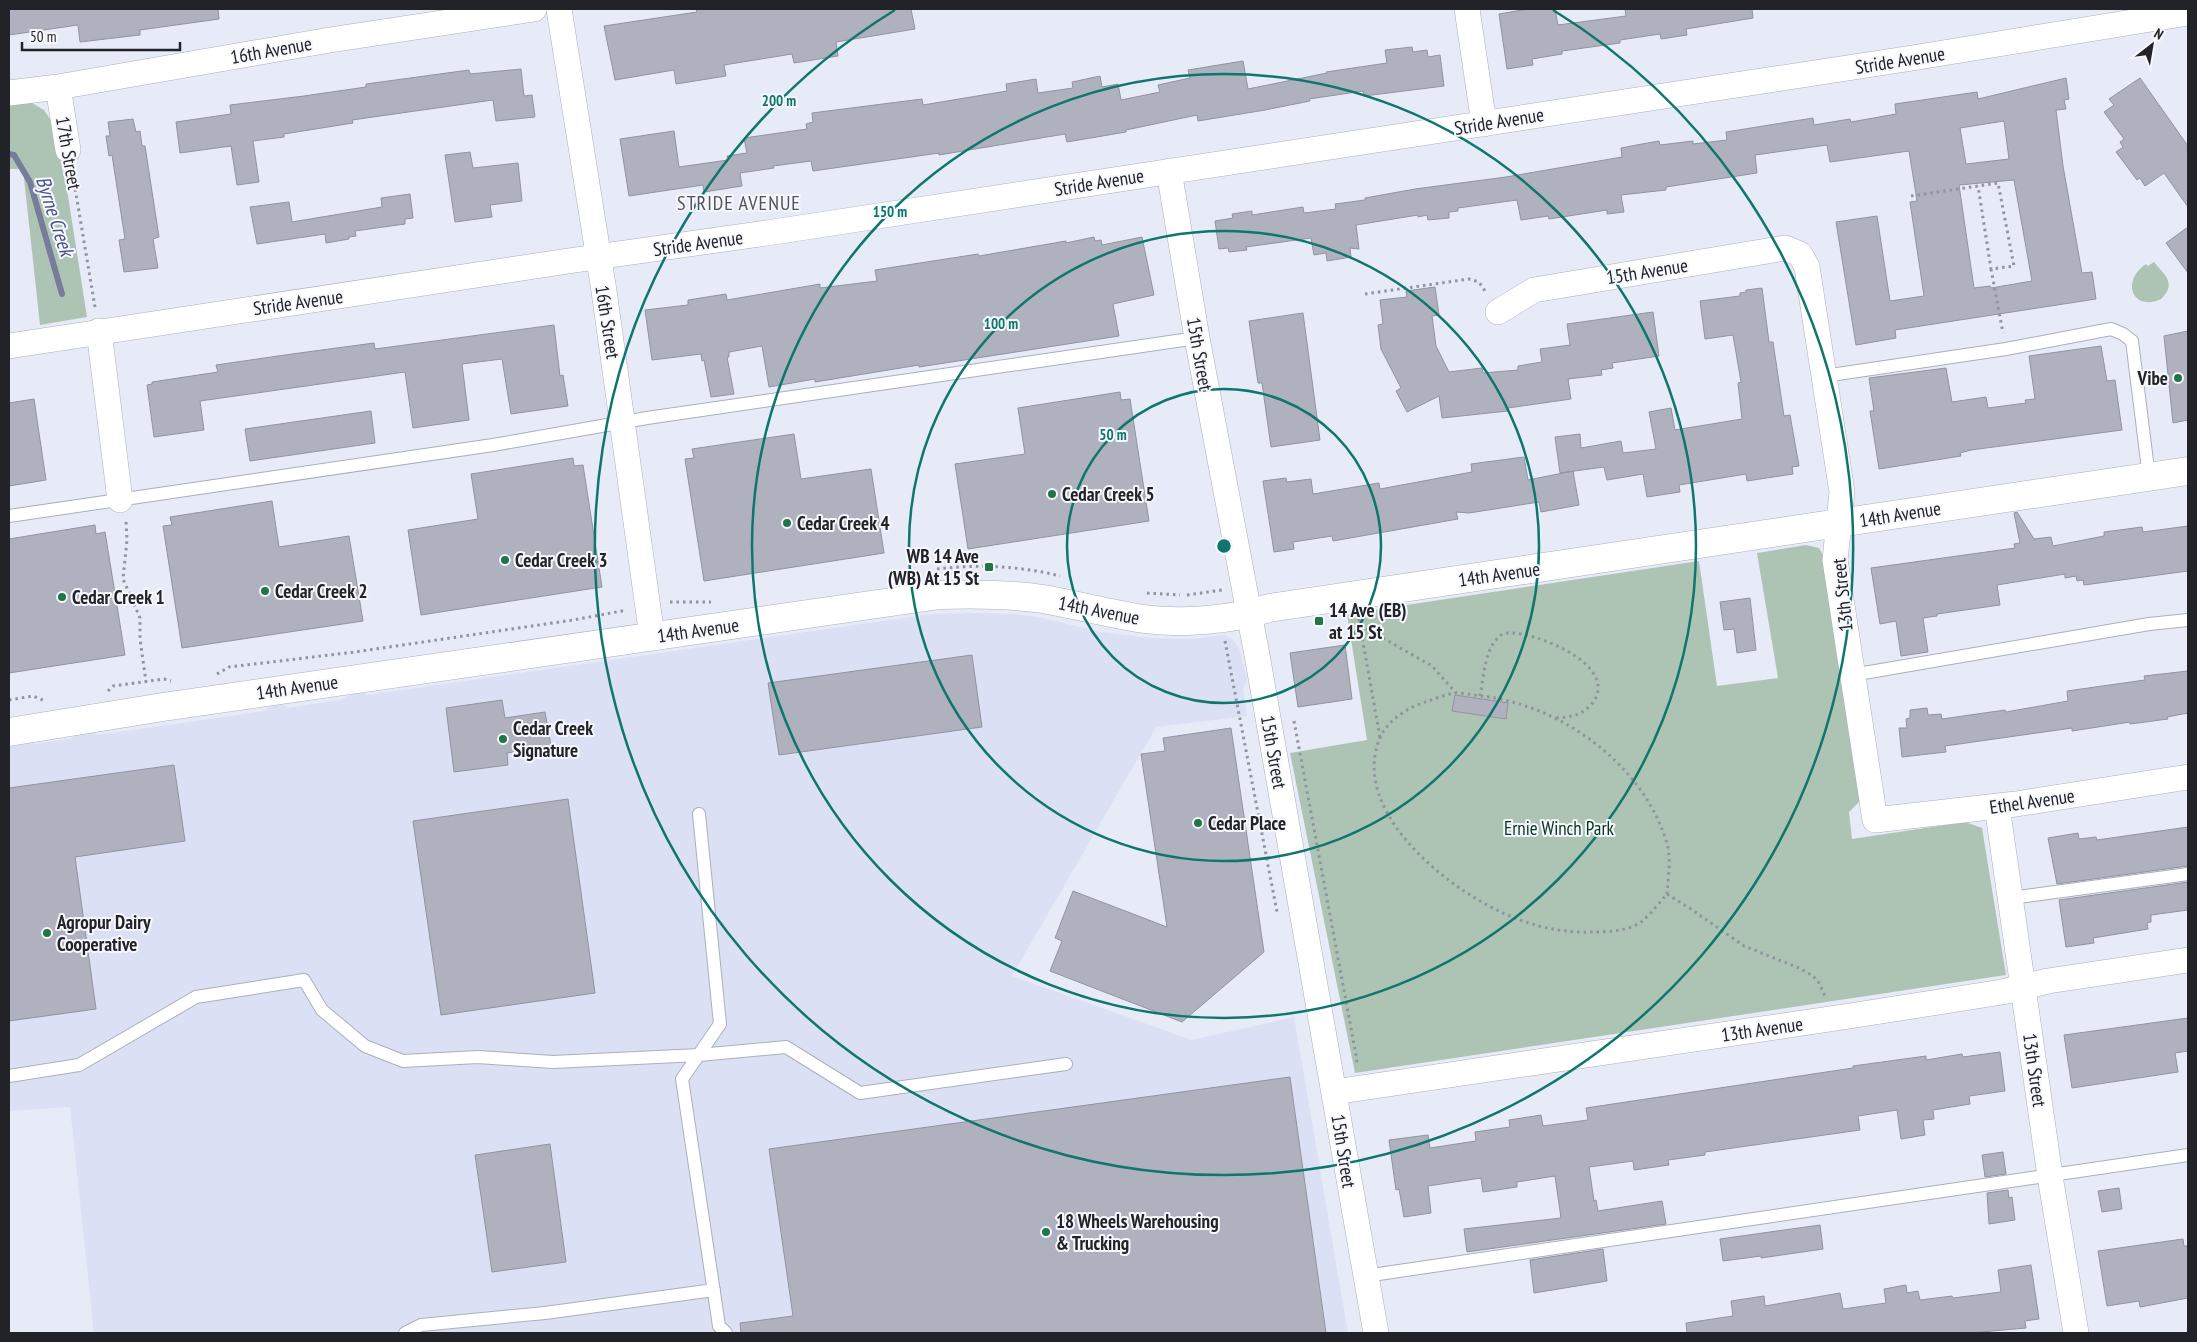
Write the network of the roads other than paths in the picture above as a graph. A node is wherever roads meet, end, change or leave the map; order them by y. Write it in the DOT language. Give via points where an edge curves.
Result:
graph roads {
  1 [pos="534,9"];
  2 [pos="559,9"];
  3 [pos="1467,9"];
  4 [pos="2188,14"];
  5 [pos="58,87"];
  6 [pos="9,93"];
  7 [pos="1484,124"];
  8 [pos="68,150"];
  9 [pos="1169,172"];
  10 [pos="1800,254"];
  11 [pos="598,256"];
  12 [pos="1498,312"];
  13 [pos="97,319"];
  14 [pos="1197,338"];
  15 [pos="9,346"];
  16 [pos="1824,376"];
  17 [pos="623,422"];
  18 [pos="2188,471"];
  19 [pos="2149,477"];
  20 [pos="120,500"];
  21 [pos="9,516"];
  22 [pos="1840,524"];
  23 [pos="1248,615"];
  24 [pos="2188,620"];
  25 [pos="652,637"];
  26 [pos="1852,675"];
  27 [pos="9,732"];
  28 [pos="2188,776"];
  29 [pos="1997,806"];
  30 [pos="699,814"];
  31 [pos="1875,820"];
  32 [pos="2188,874"];
  33 [pos="2011,898"];
  34 [pos="2188,960"];
  35 [pos="2024,986"];
  36 [pos="698,1055"];
  37 [pos="1066,1064"];
  38 [pos="9,1076"];
  39 [pos="1334,1092"];
  40 [pos="2188,1155"];
  41 [pos="2050,1176"];
  42 [pos="1365,1276"];
  43 [pos="714,1290"];
  44 [pos="405,1333"];
  45 [pos="726,1333"];
  46 [pos="1376,1333"];
  47 [pos="2076,1333"];
  1 -- 5 [label="street, 16th Avenue"];
  2 -- 11 [label="street, 16th Street"];
  3 -- 7 [label="street"];
  4 -- 7 [label="street, Stride Avenue"];
  5 -- 6 [label="street, 16th Avenue"];
  5 -- 8 [label="street, 17th Street"];
  7 -- 9 [label="street, Stride Avenue"];
  9 -- 11 [label="street, Stride Avenue"];
  9 -- 14 [label="street, 15th Street"];
  10 -- 12 [label="street, 15th Avenue" via="1784,248 1534,290"];
  10 -- 16 [label="street, 13th Street" via="1807,267"];
  11 -- 13 [label="street, Stride Avenue"];
  11 -- 17 [label="street, 16th Street"];
  13 -- 15 [label="street, Stride Avenue"];
  13 -- 20 [label="street"];
  14 -- 17 [label="lane"];
  14 -- 23 [label="street, 15th Street"];
  16 -- 19 [label="lane" via="2111,329 2132,342"];
  16 -- 22 [label="street, 13th Street" via="1842,492"];
  17 -- 20 [label="lane" via="493,445"];
  17 -- 25 [label="street, 16th Street"];
  18 -- 19 [label="street, 14th Avenue"];
  19 -- 22 [label="street, 14th Avenue"];
  20 -- 21 [label="lane"];
  22 -- 23 [label="street, 14th Avenue" via="1269,608"];
  22 -- 26 [label="street, 13th Street" via="1835,560"];
  23 -- 25 [label="street, 14th Avenue" via="1146,619 1042,599 999,594 940,595"];
  23 -- 39 [label="street, 15th Street"];
  24 -- 26 [label="lane"];
  25 -- 27 [label="street, 14th Avenue" via="163,706"];
  26 -- 31 [label="street, 13th Street"];
  28 -- 29 [label="street, Ethel Avenue"];
  29 -- 31 [label="street, Ethel Avenue"];
  29 -- 33 [label="street, 13th Street"];
  30 -- 36 [label="lane" via="720,1024"];
  32 -- 33 [label="lane"];
  33 -- 35 [label="street, 13th Street"];
  34 -- 35 [label="street, 13th Avenue"];
  35 -- 39 [label="street, 13th Avenue" via="1844,1017"];
  35 -- 41 [label="street, 13th Street"];
  36 -- 37 [label="lane" via="786,1047 860,1093"];
  36 -- 38 [label="lane" via="553,1062 478,1057 403,1061 365,1046 322,1010 304,980 196,997 79,1066"];
  36 -- 43 [label="lane" via="682,1079"];
  39 -- 42 [label="street, 15th Street"];
  40 -- 41 [label="lane"];
  41 -- 42 [label="lane"];
  41 -- 47 [label="street, 13th Street"];
  42 -- 46 [label="street, 15th Street"];
  43 -- 44 [label="lane" via="545,1313 421,1325"];
  43 -- 45 [label="lane" via="719,1326"];
}
